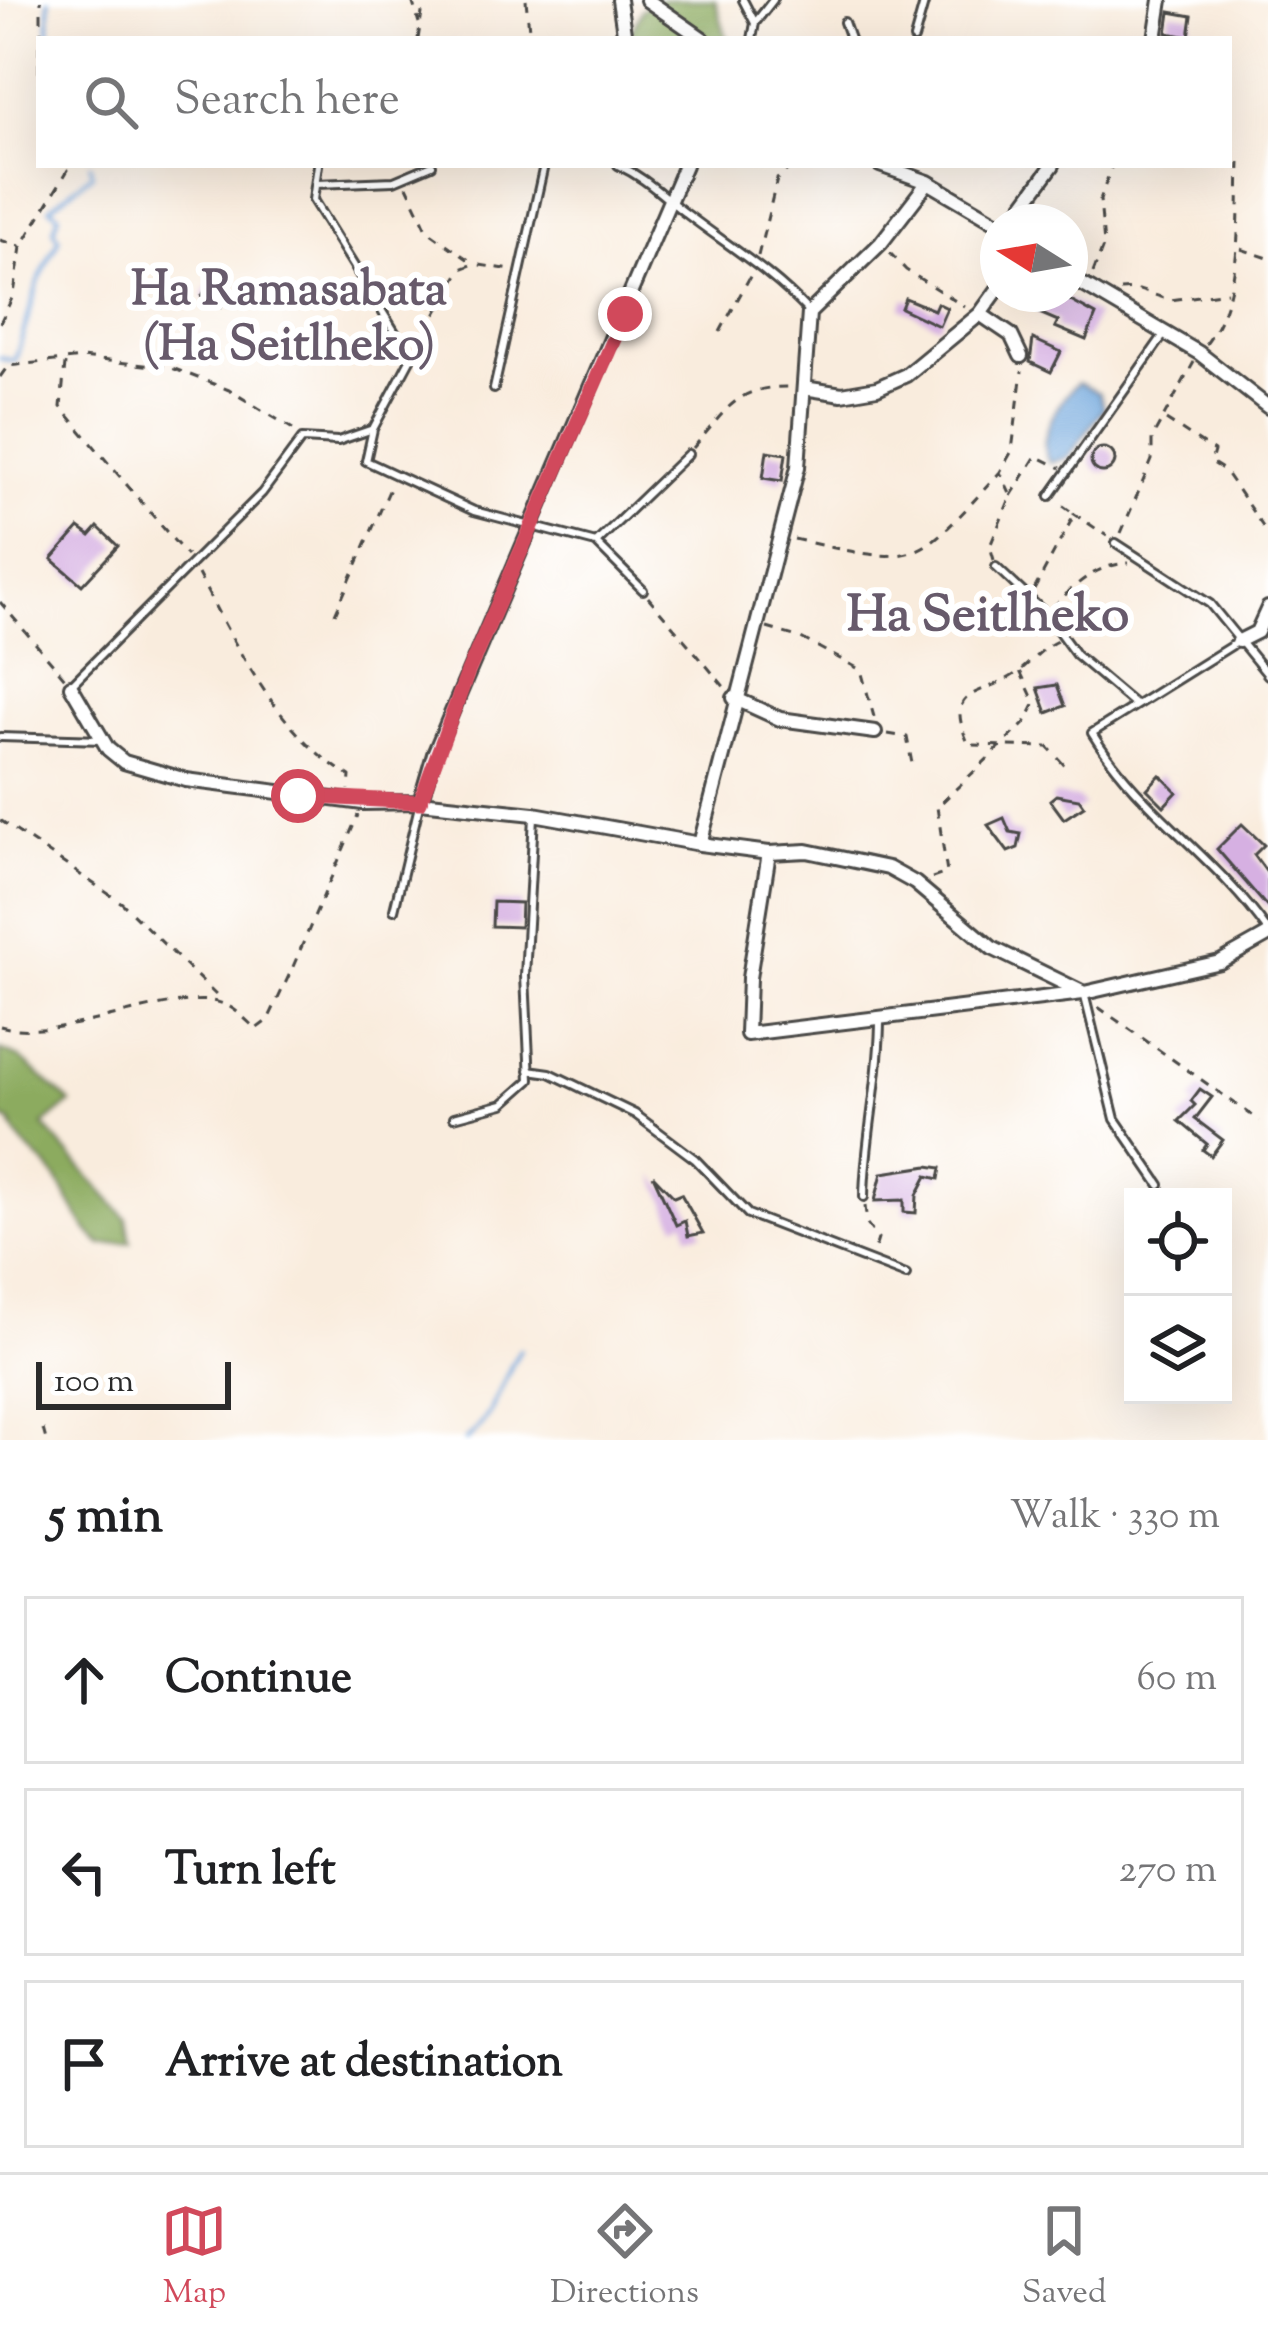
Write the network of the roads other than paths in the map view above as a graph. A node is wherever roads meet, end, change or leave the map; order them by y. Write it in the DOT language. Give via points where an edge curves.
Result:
graph roads {
  1 [pos="619,0"];
  2 [pos="647,0"];
  3 [pos="743,0"];
  4 [pos="773,0"];
  5 [pos="925,0"];
  6 [pos="1161,0"];
  7 [pos="844,22"];
  8 [pos="754,23"];
  9 [pos="625,36"];
  10 [pos="700,36"];
  11 [pos="752,36"];
  12 [pos="849,36"];
  13 [pos="915,36"];
  14 [pos="1155,36"];
  15 [pos="318,168"];
  16 [pos="424,168"];
  17 [pos="543,168"];
  18 [pos="625,168"];
  19 [pos="684,168"];
  20 [pos="1051,168"];
  21 [pos="912,170"];
  22 [pos="928,182"];
  23 [pos="316,184"];
  24 [pos="670,199"];
  25 [pos="1024,204"];
  26 [pos="980,212"];
  27 [pos="1088,286"];
  28 [pos="809,313"];
  29 [pos="980,314"];
  30 [pos="1163,336"];
  31 [pos="1021,356"];
  32 [pos="494,388"];
  33 [pos="804,388"];
  34 [pos="1268,407"];
  35 [pos="373,428"];
  36 [pos="688,454"];
  37 [pos="1050,496"];
  38 [pos="532,526"];
  39 [pos="596,543"];
  40 [pos="1116,543"];
  41 [pos="996,567"];
  42 [pos="644,590"];
  43 [pos="1268,608"];
  44 [pos="1262,630"];
  45 [pos="1239,641"];
  46 [pos="1268,675"];
  47 [pos="71,686"];
  48 [pos="734,698"];
  49 [pos="1135,704"];
  50 [pos="875,732"];
  51 [pos="0,737"];
  52 [pos="103,740"];
  53 [pos="420,802"];
  54 [pos="534,814"];
  55 [pos="700,844"];
  56 [pos="769,853"];
  57 [pos="394,910"];
  58 [pos="1268,933"];
  59 [pos="1084,993"];
  60 [pos="880,1020"];
  61 [pos="529,1070"];
  62 [pos="454,1118"];
  63 [pos="1160,1185"];
  64 [pos="864,1197"];
  65 [pos="906,1275"];
  1 -- 9 [label="street"];
  2 -- 10 [label="street"];
  3 -- 8 [label="lane"];
  4 -- 8 [label="lane"];
  5 -- 13 [label="lane"];
  6 -- 14 [label="street"];
  7 -- 12 [label="lane"];
  8 -- 11 [label="lane"];
  15 -- 23 [label="lane"];
  16 -- 23 [label="lane" via="369,183"];
  17 -- 32 [label="lane"];
  18 -- 24 [label="lane"];
  19 -- 24 [label="street"];
  20 -- 25 [label="street"];
  21 -- 22 [label="street"];
  22 -- 26 [label="street"];
  22 -- 28 [label="street" via="881,243"];
  23 -- 35 [label="lane" via="314,200 411,358"];
  24 -- 28 [label="lane"];
  24 -- 38 [label="street"];
  27 -- 30 [label="street"];
  28 -- 33 [label="street"];
  29 -- 31 [label="street" via="1011,334"];
  29 -- 33 [label="street" via="877,388"];
  30 -- 34 [label="street" via="1199,353"];
  30 -- 37 [label="lane"];
  33 -- 48 [label="street" via="798,467"];
  35 -- 38 [label="lane" via="365,461 473,511"];
  35 -- 47 [label="lane" via="338,441 302,439 262,493"];
  36 -- 39 [label="lane"];
  38 -- 39 [label="lane"];
  38 -- 53 [label="street"];
  39 -- 42 [label="lane"];
  40 -- 45 [label="lane" via="1210,604"];
  41 -- 49 [label="lane"];
  43 -- 44 [label="street"];
  44 -- 45 [label="street"];
  45 -- 46 [label="lane"];
  45 -- 49 [label="lane"];
  47 -- 52 [label="street"];
  48 -- 50 [label="street" via="780,719"];
  48 -- 55 [label="street"];
  49 -- 58 [label="lane" via="1092,733 1133,794 1204,852"];
  51 -- 52 [label="lane"];
  52 -- 53 [label="street" via="124,762 186,780 363,803"];
  53 -- 54 [label="street"];
  53 -- 57 [label="lane"];
  54 -- 55 [label="street"];
  54 -- 61 [label="lane"];
  55 -- 56 [label="street"];
  56 -- 59 [label="street" via="859,859 914,883 992,948"];
  56 -- 60 [label="street" via="747,1034"];
  58 -- 59 [label="street" via="1220,962"];
  59 -- 60 [label="street"];
  59 -- 63 [label="lane" via="1115,1119"];
  60 -- 64 [label="lane"];
  61 -- 62 [label="lane" via="530,1079 503,1104"];
  61 -- 65 [label="lane" via="635,1114 695,1159 748,1214"];
}
